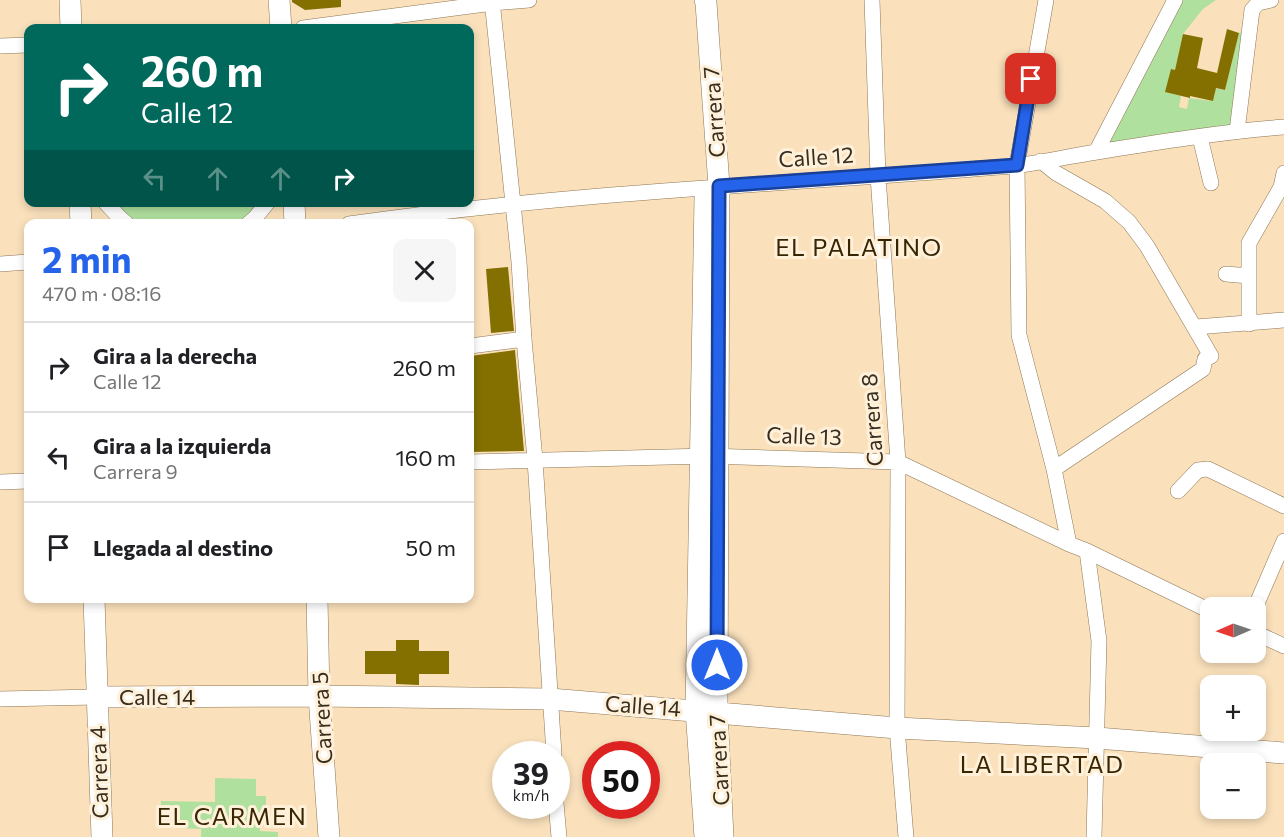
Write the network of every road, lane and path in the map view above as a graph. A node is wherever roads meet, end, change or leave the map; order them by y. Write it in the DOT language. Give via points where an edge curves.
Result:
graph roads {
  1 [pos="70,0"];
  2 [pos="279,0"];
  3 [pos="529,0"];
  4 [pos="694,0"];
  5 [pos="705,0"];
  6 [pos="872,0"];
  7 [pos="1046,0"];
  8 [pos="1175,0"];
  9 [pos="1271,0"];
  10 [pos="493,2"];
  11 [pos="71,24"];
  12 [pos="281,24"];
  13 [pos="332,24"];
  14 [pos="24,45"];
  15 [pos="0,46"];
  16 [pos="1284,128"];
  17 [pos="1237,131"];
  18 [pos="1200,137"];
  19 [pos="1096,152"];
  20 [pos="1041,161"];
  21 [pos="1017,165"];
  22 [pos="1284,173"];
  23 [pos="878,176"];
  24 [pos="1211,183"];
  25 [pos="712,186"];
  26 [pos="513,204"];
  27 [pos="110,207"];
  28 [pos="264,207"];
  29 [pos="121,219"];
  30 [pos="254,219"];
  31 [pos="380,219"];
  32 [pos="24,262"];
  33 [pos="0,264"];
  34 [pos="1226,274"];
  35 [pos="1249,276"];
  36 [pos="1284,320"];
  37 [pos="1249,324"];
  38 [pos="1196,327"];
  39 [pos="524,339"];
  40 [pos="474,345"];
  41 [pos="709,456"];
  42 [pos="535,460"];
  43 [pos="474,462"];
  44 [pos="898,462"];
  45 [pos="1054,469"];
  46 [pos="24,481"];
  47 [pos="0,482"];
  48 [pos="1178,491"];
  49 [pos="1284,506"];
  50 [pos="1284,542"];
  51 [pos="1069,544"];
  52 [pos="1087,551"];
  53 [pos="1260,597"];
  54 [pos="94,603"];
  55 [pos="317,603"];
  56 [pos="1200,606"];
  57 [pos="1266,638"];
  58 [pos="1284,646"];
  59 [pos="319,696"];
  60 [pos="97,697"];
  61 [pos="0,699"];
  62 [pos="550,699"];
  63 [pos="706,711"];
  64 [pos="897,728"];
  65 [pos="1097,738"];
  66 [pos="553,741"];
  67 [pos="1284,753"];
  68 [pos="557,819"];
  69 [pos="102,837"];
  70 [pos="329,837"];
  71 [pos="559,837"];
  72 [pos="705,837"];
  73 [pos="723,837"];
  74 [pos="906,837"];
  75 [pos="1094,837"];
  1 -- 11 [label="main road"];
  2 -- 12 [label="main road"];
  3 -- 10 [label="street"];
  4 -- 25 [label="main road, Carrera 7"];
  5 -- 25 [label="main road, Carrera 7"];
  6 -- 23 [label="street, Carrera 8"];
  7 -- 21 [label="street"];
  8 -- 19 [label="street"];
  9 -- 17 [label="street" via="1258,3 1252,10"];
  10 -- 13 [label="street"];
  10 -- 26 [label="street"];
  14 -- 15 [label="street"];
  16 -- 17 [label="street, Calle 12"];
  17 -- 18 [label="street, Calle 12"];
  18 -- 19 [label="street, Calle 12"];
  18 -- 24 [label="street"];
  19 -- 20 [label="street, Calle 12"];
  20 -- 21 [label="street, Calle 12"];
  20 -- 38 [label="street" via="1056,174 1105,201 1129,222"];
  21 -- 23 [label="street, Calle 12"];
  21 -- 45 [label="street" via="1019,335"];
  22 -- 35 [label="street" via="1281,187 1249,243"];
  23 -- 25 [label="street, Calle 12"];
  23 -- 44 [label="street, Carrera 8"];
  25 -- 26 [label="street, Calle 12"];
  25 -- 41 [label="main road, Carrera 7"];
  26 -- 31 [label="street, Calle 12"];
  26 -- 39 [label="street"];
  27 -- 29 [label="street"];
  28 -- 30 [label="street"];
  32 -- 33 [label="street"];
  34 -- 35 [label="street"];
  35 -- 37 [label="street"];
  36 -- 37 [label="street"];
  37 -- 38 [label="street"];
  38 -- 45 [label="street" via="1211,356 1205,359 1203,369"];
  39 -- 40 [label="street"];
  39 -- 42 [label="street"];
  41 -- 42 [label="street, Calle 13"];
  41 -- 44 [label="street, Calle 13"];
  41 -- 63 [label="main road, Carrera 7"];
  42 -- 43 [label="street, Calle 13"];
  42 -- 62 [label="street"];
  44 -- 51 [label="street, Calle 13"];
  44 -- 64 [label="street, Carrera 8"];
  45 -- 51 [label="street"];
  46 -- 47 [label="street"];
  48 -- 49 [label="street" via="1203,469"];
  50 -- 53 [label="street"];
  51 -- 52 [label="street, Calle 13"];
  52 -- 56 [label="street, Calle 13"];
  52 -- 65 [label="street" via="1099,642"];
  54 -- 60 [label="main road, Carrera 4"];
  55 -- 59 [label="main road, Carrera 5"];
  57 -- 58 [label="street"];
  59 -- 60 [label="main road, Calle 14"];
  59 -- 62 [label="main road, Calle 14"];
  59 -- 70 [label="main road, Carrera 5"];
  60 -- 61 [label="street, Calle 14"];
  60 -- 69 [label="main road, Carrera 4"];
  62 -- 63 [label="main road, Calle 14"];
  62 -- 66 [label="street"];
  63 -- 64 [label="main road, Calle 14"];
  63 -- 72 [label="main road, Carrera 7"];
  63 -- 73 [label="main road, Carrera 7"];
  64 -- 65 [label="main road, Calle 14"];
  64 -- 74 [label="street, Carrera 8"];
  65 -- 67 [label="main road, Calle 14"];
  65 -- 75 [label="street"];
  68 -- 71 [label="street"];
}
